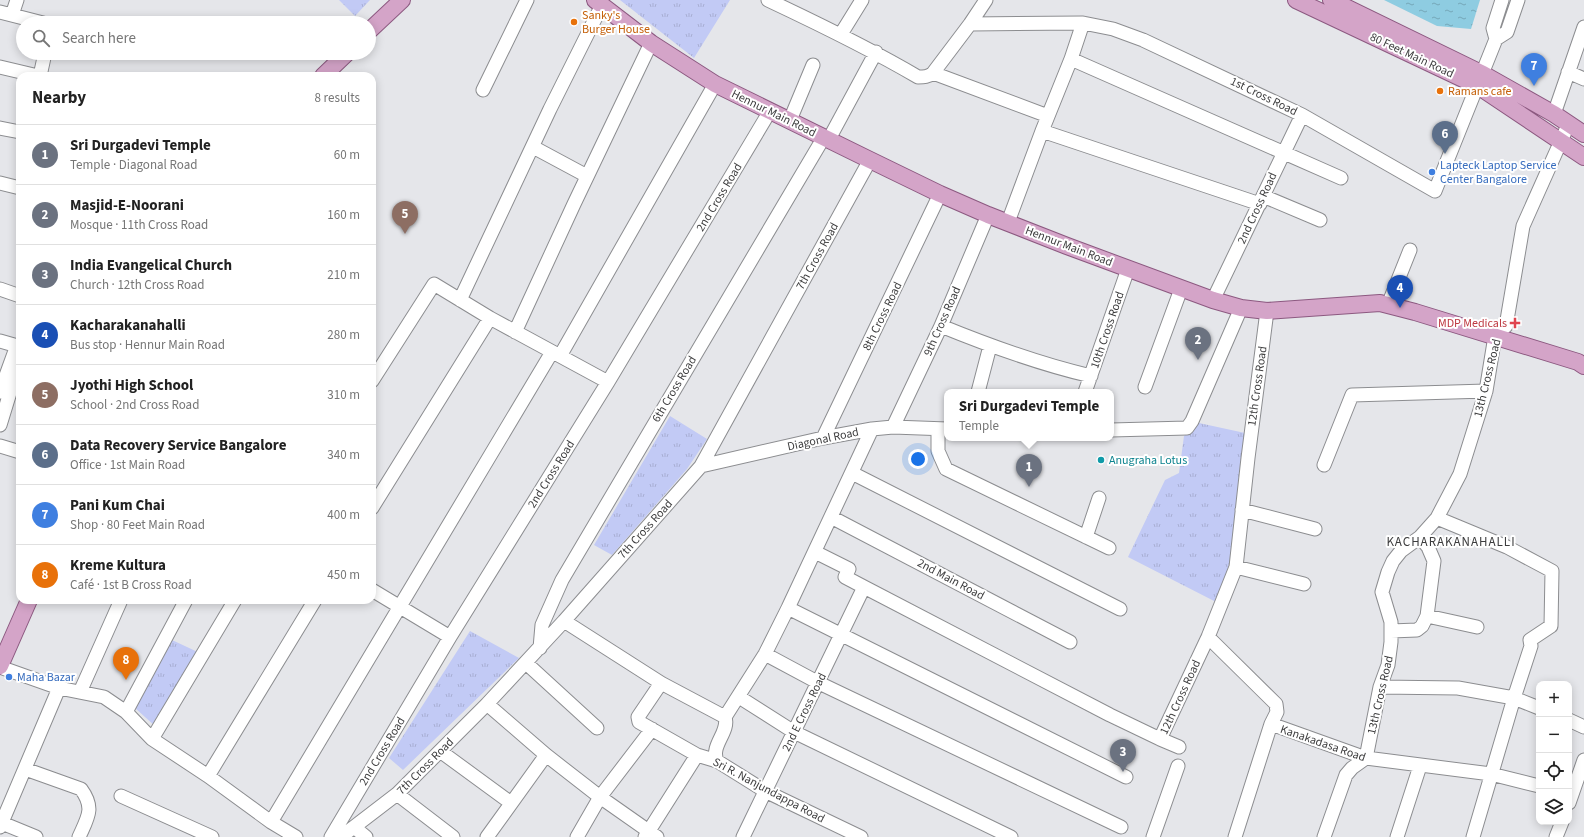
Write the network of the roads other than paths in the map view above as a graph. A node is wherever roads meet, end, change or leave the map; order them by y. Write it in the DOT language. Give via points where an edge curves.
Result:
graph roads {
  1 [pos="17,0"];
  2 [pos="402,0"];
  3 [pos="526,0"];
  4 [pos="768,0"];
  5 [pos="862,0"];
  6 [pos="986,0"];
  7 [pos="1296,0"];
  8 [pos="1331,0"];
  9 [pos="1502,0"];
  10 [pos="1518,0"];
  11 [pos="599,2"];
  12 [pos="6,13"];
  13 [pos="17,16"];
  14 [pos="1083,23"];
  15 [pos="376,24"];
  16 [pos="970,24"];
  17 [pos="1584,27"];
  18 [pos="841,34"];
  19 [pos="1496,39"];
  20 [pos="651,43"];
  21 [pos="876,52"];
  22 [pos="1072,59"];
  23 [pos="43,60"];
  24 [pos="340,60"];
  25 [pos="813,65"];
  26 [pos="0,67"];
  27 [pos="22,72"];
  28 [pos="40,72"];
  29 [pos="327,72"];
  30 [pos="1568,72"];
  31 [pos="932,73"];
  32 [pos="1584,79"];
  33 [pos="1480,80"];
  34 [pos="715,84"];
  35 [pos="483,90"];
  36 [pos="770,111"];
  37 [pos="1554,114"];
  38 [pos="1302,115"];
  39 [pos="1048,116"];
  40 [pos="790,120"];
  41 [pos="1569,123"];
  42 [pos="0,128"];
  43 [pos="16,131"];
  44 [pos="1042,131"];
  45 [pos="1584,134"];
  46 [pos="826,138"];
  47 [pos="1561,140"];
  48 [pos="533,147"];
  49 [pos="1282,153"];
  50 [pos="1584,157"];
  51 [pos="870,160"];
  52 [pos="587,176"];
  53 [pos="1341,178"];
  54 [pos="0,183"];
  55 [pos="16,187"];
  56 [pos="940,194"];
  57 [pos="1262,200"];
  58 [pos="988,215"];
  59 [pos="1320,220"];
  60 [pos="1008,222"];
  61 [pos="1410,250"];
  62 [pos="1128,269"];
  63 [pos="1181,288"];
  64 [pos="0,289"];
  65 [pos="16,295"];
  66 [pos="460,300"];
  67 [pos="1212,300"];
  68 [pos="1388,305"];
  69 [pos="1241,308"];
  70 [pos="1267,311"];
  71 [pos="490,318"];
  72 [pos="941,326"];
  73 [pos="515,332"];
  74 [pos="1495,336"];
  75 [pos="0,341"];
  76 [pos="990,346"];
  77 [pos="556,354"];
  78 [pos="1584,366"];
  79 [pos="16,373"];
  80 [pos="376,375"];
  81 [pos="1091,376"];
  82 [pos="608,382"];
  83 [pos="1145,387"];
  84 [pos="979,389"];
  85 [pos="1086,389"];
  86 [pos="1486,391"];
  87 [pos="0,392"];
  88 [pos="0,425"];
  89 [pos="893,427"];
  90 [pos="872,429"];
  91 [pos="942,429"];
  92 [pos="1114,430"];
  93 [pos="823,438"];
  94 [pos="0,446"];
  95 [pos="16,451"];
  96 [pos="1324,465"];
  97 [pos="701,466"];
  98 [pos="852,473"];
  99 [pos="1099,498"];
  100 [pos="376,502"];
  101 [pos="1242,510"];
  102 [pos="831,517"];
  103 [pos="1438,518"];
  104 [pos="1315,528"];
  105 [pos="1086,537"];
  106 [pos="1420,537"];
  107 [pos="1109,548"];
  108 [pos="815,552"];
  109 [pos="1236,567"];
  110 [pos="1304,584"];
  111 [pos="864,587"];
  112 [pos="376,592"];
  113 [pos="27,604"];
  114 [pos="119,604"];
  115 [pos="184,604"];
  116 [pos="233,604"];
  117 [pos="313,604"];
  118 [pos="399,606"];
  119 [pos="788,608"];
  120 [pos="1120,609"];
  121 [pos="1427,616"];
  122 [pos="564,621"];
  123 [pos="1477,627"];
  124 [pos="1391,631"];
  125 [pos="842,636"];
  126 [pos="450,637"];
  127 [pos="1208,637"];
  128 [pos="1070,642"];
  129 [pos="540,648"];
  130 [pos="765,654"];
  131 [pos="526,662"];
  132 [pos="0,666"];
  133 [pos="661,683"];
  134 [pos="819,683"];
  135 [pos="1380,687"];
  136 [pos="59,688"];
  137 [pos="80,692"];
  138 [pos="739,697"];
  139 [pos="1514,698"];
  140 [pos="487,704"];
  141 [pos="1536,707"];
  142 [pos="126,712"];
  143 [pos="725,717"];
  144 [pos="1572,721"];
  145 [pos="1270,724"];
  146 [pos="1584,727"];
  147 [pos="597,728"];
  148 [pos="652,729"];
  149 [pos="794,732"];
  150 [pos="152,739"];
  151 [pos="1160,739"];
  152 [pos="1179,747"];
  153 [pos="440,751"];
  154 [pos="546,755"];
  155 [pos="697,755"];
  156 [pos="1366,758"];
  157 [pos="1584,760"];
  158 [pos="717,761"];
  159 [pos="1178,766"];
  160 [pos="1420,766"];
  161 [pos="25,769"];
  162 [pos="1491,774"];
  163 [pos="208,776"];
  164 [pos="1126,777"];
  165 [pos="1536,785"];
  166 [pos="765,791"];
  167 [pos="1572,791"];
  168 [pos="397,794"];
  169 [pos="121,796"];
  170 [pos="600,797"];
  171 [pos="511,803"];
  172 [pos="271,822"];
  173 [pos="1,825"];
  174 [pos="1561,825"];
  175 [pos="354,827"];
  176 [pos="1121,827"];
  177 [pos="650,835"];
  178 [pos="36,837"];
  179 [pos="79,837"];
  180 [pos="212,837"];
  181 [pos="296,837"];
  182 [pos="331,837"];
  183 [pos="341,837"];
  184 [pos="366,837"];
  185 [pos="453,837"];
  186 [pos="487,837"];
  187 [pos="577,837"];
  188 [pos="743,837"];
  189 [pos="861,837"];
  190 [pos="1010,837"];
  191 [pos="1153,837"];
  192 [pos="1235,837"];
  193 [pos="1324,837"];
  194 [pos="1397,837"];
  195 [pos="1473,837"];
  196 [pos="1556,837"];
  1 -- 12 [label="street"];
  2 -- 15 [label="main road"];
  3 -- 35 [label="street"];
  4 -- 18 [label="street"];
  5 -- 18 [label="street"];
  6 -- 16 [label="street"];
  7 -- 33 [label="main road, 80 Feet Main Road"];
  8 -- 33 [label="main road, 80 Feet Main Road"];
  9 -- 19 [label="street" via="1494,28"];
  10 -- 19 [label="street" via="1508,32"];
  11 -- 20 [label="main road, Hennur Main Road"];
  11 -- 48 [label="street"];
  12 -- 13 [label="street"];
  14 -- 16 [label="street, 1st Cross Road"];
  14 -- 22 [label="street"];
  14 -- 38 [label="street, 1st Cross Road" via="1113,29 1143,40"];
  16 -- 31 [label="street"];
  17 -- 30 [label="street"];
  18 -- 21 [label="street"];
  19 -- 33 [label="street"];
  20 -- 34 [label="main road, Hennur Main Road"];
  20 -- 52 [label="street"];
  21 -- 31 [label="street" via="918,77 929,76"];
  21 -- 46 [label="street, 6th Cross Road"];
  22 -- 39 [label="street"];
  22 -- 49 [label="street"];
  23 -- 28 [label="street"];
  24 -- 29 [label="main road"];
  25 -- 40 [label="street"];
  26 -- 27 [label="street"];
  30 -- 32 [label="street"];
  30 -- 37 [label="street"];
  31 -- 39 [label="street"];
  33 -- 37 [label="main road, 80 Feet Main Road"];
  33 -- 38 [label="street, 1st Cross Road" via="1435,191"];
  33 -- 47 [label="main road, 80 Feet Main Road"];
  34 -- 36 [label="main road, Hennur Main Road"];
  34 -- 77 [label="street"];
  36 -- 40 [label="main road, Hennur Main Road"];
  36 -- 82 [label="street, 2nd Cross Road"];
  37 -- 41 [label="main road, 80 Feet Main Road"];
  38 -- 49 [label="street, 2nd Cross Road"];
  39 -- 44 [label="street"];
  40 -- 46 [label="main road, Hennur Main Road"];
  41 -- 45 [label="main road, 80 Feet Main Road"];
  41 -- 47 [label="street, 13th Cross Road"];
  42 -- 43 [label="street"];
  44 -- 57 [label="street"];
  44 -- 60 [label="street"];
  46 -- 51 [label="main road, Hennur Main Road"];
  46 -- 129 [label="street, 6th Cross Road" via="562,580 542,625"];
  47 -- 50 [label="main road, 80 Feet Main Road"];
  47 -- 74 [label="street, 13th Cross Road" via="1523,226 1506,326"];
  48 -- 52 [label="street"];
  48 -- 66 [label="street"];
  49 -- 53 [label="street"];
  49 -- 57 [label="street, 2nd Cross Road"];
  51 -- 56 [label="main road, Hennur Main Road"];
  51 -- 97 [label="street, 7th Cross Road"];
  52 -- 73 [label="street"];
  54 -- 55 [label="street"];
  56 -- 58 [label="main road, Hennur Main Road"];
  56 -- 93 [label="street, 8th Cross Road"];
  57 -- 59 [label="street"];
  57 -- 67 [label="street, 2nd Cross Road"];
  58 -- 60 [label="main road, Hennur Main Road"];
  58 -- 72 [label="street, 9th Cross Road"];
  60 -- 62 [label="main road, Hennur Main Road"];
  61 -- 68 [label="street"];
  62 -- 63 [label="main road, Hennur Main Road"];
  62 -- 81 [label="street, 10th Cross Road"];
  63 -- 67 [label="main road, Hennur Main Road"];
  63 -- 83 [label="street"];
  64 -- 65 [label="street"];
  66 -- 71 [label="street"];
  66 -- 80 [label="street" via="434,284"];
  67 -- 69 [label="main road, Hennur Main Road"];
  68 -- 70 [label="main road, Hennur Main Road" via="1380,303"];
  68 -- 74 [label="main road, Hennur Main Road"];
  69 -- 70 [label="main road, Hennur Main Road"];
  69 -- 92 [label="street" via="1192,422 1185,429"];
  70 -- 101 [label="street, 12th Cross Road"];
  71 -- 73 [label="street"];
  71 -- 100 [label="street"];
  72 -- 76 [label="street"];
  72 -- 89 [label="street, 9th Cross Road"];
  73 -- 77 [label="street"];
  74 -- 78 [label="main road, Hennur Main Road"];
  74 -- 86 [label="street, 13th Cross Road"];
  75 -- 87 [label="street" via="16,348"];
  76 -- 81 [label="street" via="1055,368"];
  76 -- 84 [label="street"];
  77 -- 82 [label="street"];
  77 -- 118 [label="street"];
  79 -- 88 [label="street"];
  81 -- 85 [label="street, 10th Cross Road"];
  82 -- 126 [label="street, 2nd Cross Road"];
  86 -- 96 [label="street" via="1352,394"];
  86 -- 103 [label="street, 13th Cross Road" via="1460,474"];
  89 -- 90 [label="street, Diagonal Road"];
  89 -- 91 [label="street, Diagonal Road"];
  90 -- 93 [label="street, Diagonal Road"];
  90 -- 98 [label="street"];
  91 -- 105 [label="street" via="938,451 946,469"];
  93 -- 97 [label="street, Diagonal Road"];
  94 -- 95 [label="street"];
  97 -- 122 [label="street, 7th Cross Road"];
  98 -- 102 [label="street"];
  98 -- 120 [label="street"];
  99 -- 105 [label="street"];
  101 -- 104 [label="street"];
  101 -- 109 [label="street, 12th Cross Road"];
  102 -- 108 [label="street"];
  102 -- 128 [label="street, 2nd Main Road"];
  103 -- 106 [label="street, 13th Cross Road"];
  103 -- 139 [label="street" via="1507,547 1552,571 1551,626 1530,640 1531,646"];
  105 -- 107 [label="street"];
  106 -- 121 [label="street" via="1434,561"];
  106 -- 124 [label="street, 13th Cross Road" via="1401,551 1388,572 1382,592 1391,622"];
  108 -- 111 [label="street, 12th Cross Road" via="849,569 845,577"];
  108 -- 119 [label="street"];
  109 -- 110 [label="street"];
  109 -- 127 [label="street, 12th Cross Road"];
  111 -- 125 [label="street, 2nd E Cross Road"];
  111 -- 151 [label="street, 12th Cross Road" via="1110,716"];
  112 -- 118 [label="street"];
  113 -- 132 [label="main road"];
  114 -- 137 [label="street"];
  115 -- 142 [label="street"];
  116 -- 150 [label="street"];
  117 -- 163 [label="street"];
  118 -- 126 [label="street"];
  118 -- 172 [label="street"];
  119 -- 125 [label="street"];
  119 -- 130 [label="street"];
  121 -- 123 [label="street"];
  121 -- 124 [label="street" via="1417,630"];
  122 -- 129 [label="street, 7th Cross Road"];
  122 -- 133 [label="street"];
  124 -- 135 [label="street, 13th Cross Road" via="1388,665"];
  125 -- 134 [label="street, 2nd E Cross Road"];
  125 -- 164 [label="street"];
  126 -- 182 [label="street, 2nd Cross Road"];
  127 -- 145 [label="street, Kanakadasa Road" via="1276,704 1277,712"];
  127 -- 151 [label="street, 12th Cross Road"];
  129 -- 131 [label="street, 7th Cross Road"];
  130 -- 134 [label="street"];
  130 -- 138 [label="street"];
  131 -- 140 [label="street, 7th Cross Road"];
  131 -- 147 [label="street"];
  132 -- 136 [label="street"];
  133 -- 143 [label="street"];
  133 -- 148 [label="street, Sri R. Nanjundappa Road" via="638,717 639,722"];
  134 -- 149 [label="street, 2nd E Cross Road"];
  134 -- 176 [label="street"];
  135 -- 139 [label="street" via="1458,688"];
  135 -- 156 [label="street, 13th Cross Road"];
  136 -- 137 [label="street"];
  136 -- 161 [label="street"];
  137 -- 142 [label="street" via="104,697"];
  138 -- 143 [label="street"];
  138 -- 149 [label="street"];
  139 -- 141 [label="street"];
  139 -- 162 [label="street"];
  140 -- 153 [label="street, 7th Cross Road"];
  140 -- 154 [label="street"];
  142 -- 150 [label="street"];
  143 -- 158 [label="street" via="726,725 715,750"];
  144 -- 146 [label="street"];
  145 -- 156 [label="street, Kanakadasa Road"];
  145 -- 192 [label="street"];
  148 -- 155 [label="street, Sri R. Nanjundappa Road"];
  148 -- 170 [label="street"];
  149 -- 166 [label="street, 2nd E Cross Road"];
  149 -- 190 [label="street"];
  150 -- 163 [label="street"];
  151 -- 152 [label="street"];
  153 -- 168 [label="street, 7th Cross Road"];
  153 -- 171 [label="street"];
  154 -- 170 [label="street"];
  154 -- 171 [label="street"];
  155 -- 158 [label="street, Sri R. Nanjundappa Road"];
  155 -- 177 [label="street"];
  156 -- 160 [label="street, Kanakadasa Road"];
  156 -- 193 [label="street" via="1346,775"];
  157 -- 167 [label="street"];
  158 -- 166 [label="street, Sri R. Nanjundappa Road"];
  159 -- 191 [label="street"];
  160 -- 162 [label="street, Kanakadasa Road"];
  160 -- 194 [label="street"];
  161 -- 173 [label="street"];
  161 -- 179 [label="street" via="81,789 87,797 90,811"];
  162 -- 165 [label="street, Kanakadasa Road"];
  162 -- 195 [label="street"];
  163 -- 172 [label="street"];
  166 -- 188 [label="street, 2nd E Cross Road"];
  166 -- 189 [label="street, Sri R. Nanjundappa Road"];
  168 -- 175 [label="street, 7th Cross Road"];
  168 -- 185 [label="street"];
  169 -- 180 [label="street"];
  170 -- 177 [label="street"];
  170 -- 187 [label="street"];
  171 -- 186 [label="street"];
  172 -- 181 [label="street"];
  173 -- 178 [label="street"];
  174 -- 196 [label="street"];
  175 -- 183 [label="street, 7th Cross Road"];
  175 -- 184 [label="street"];
}
